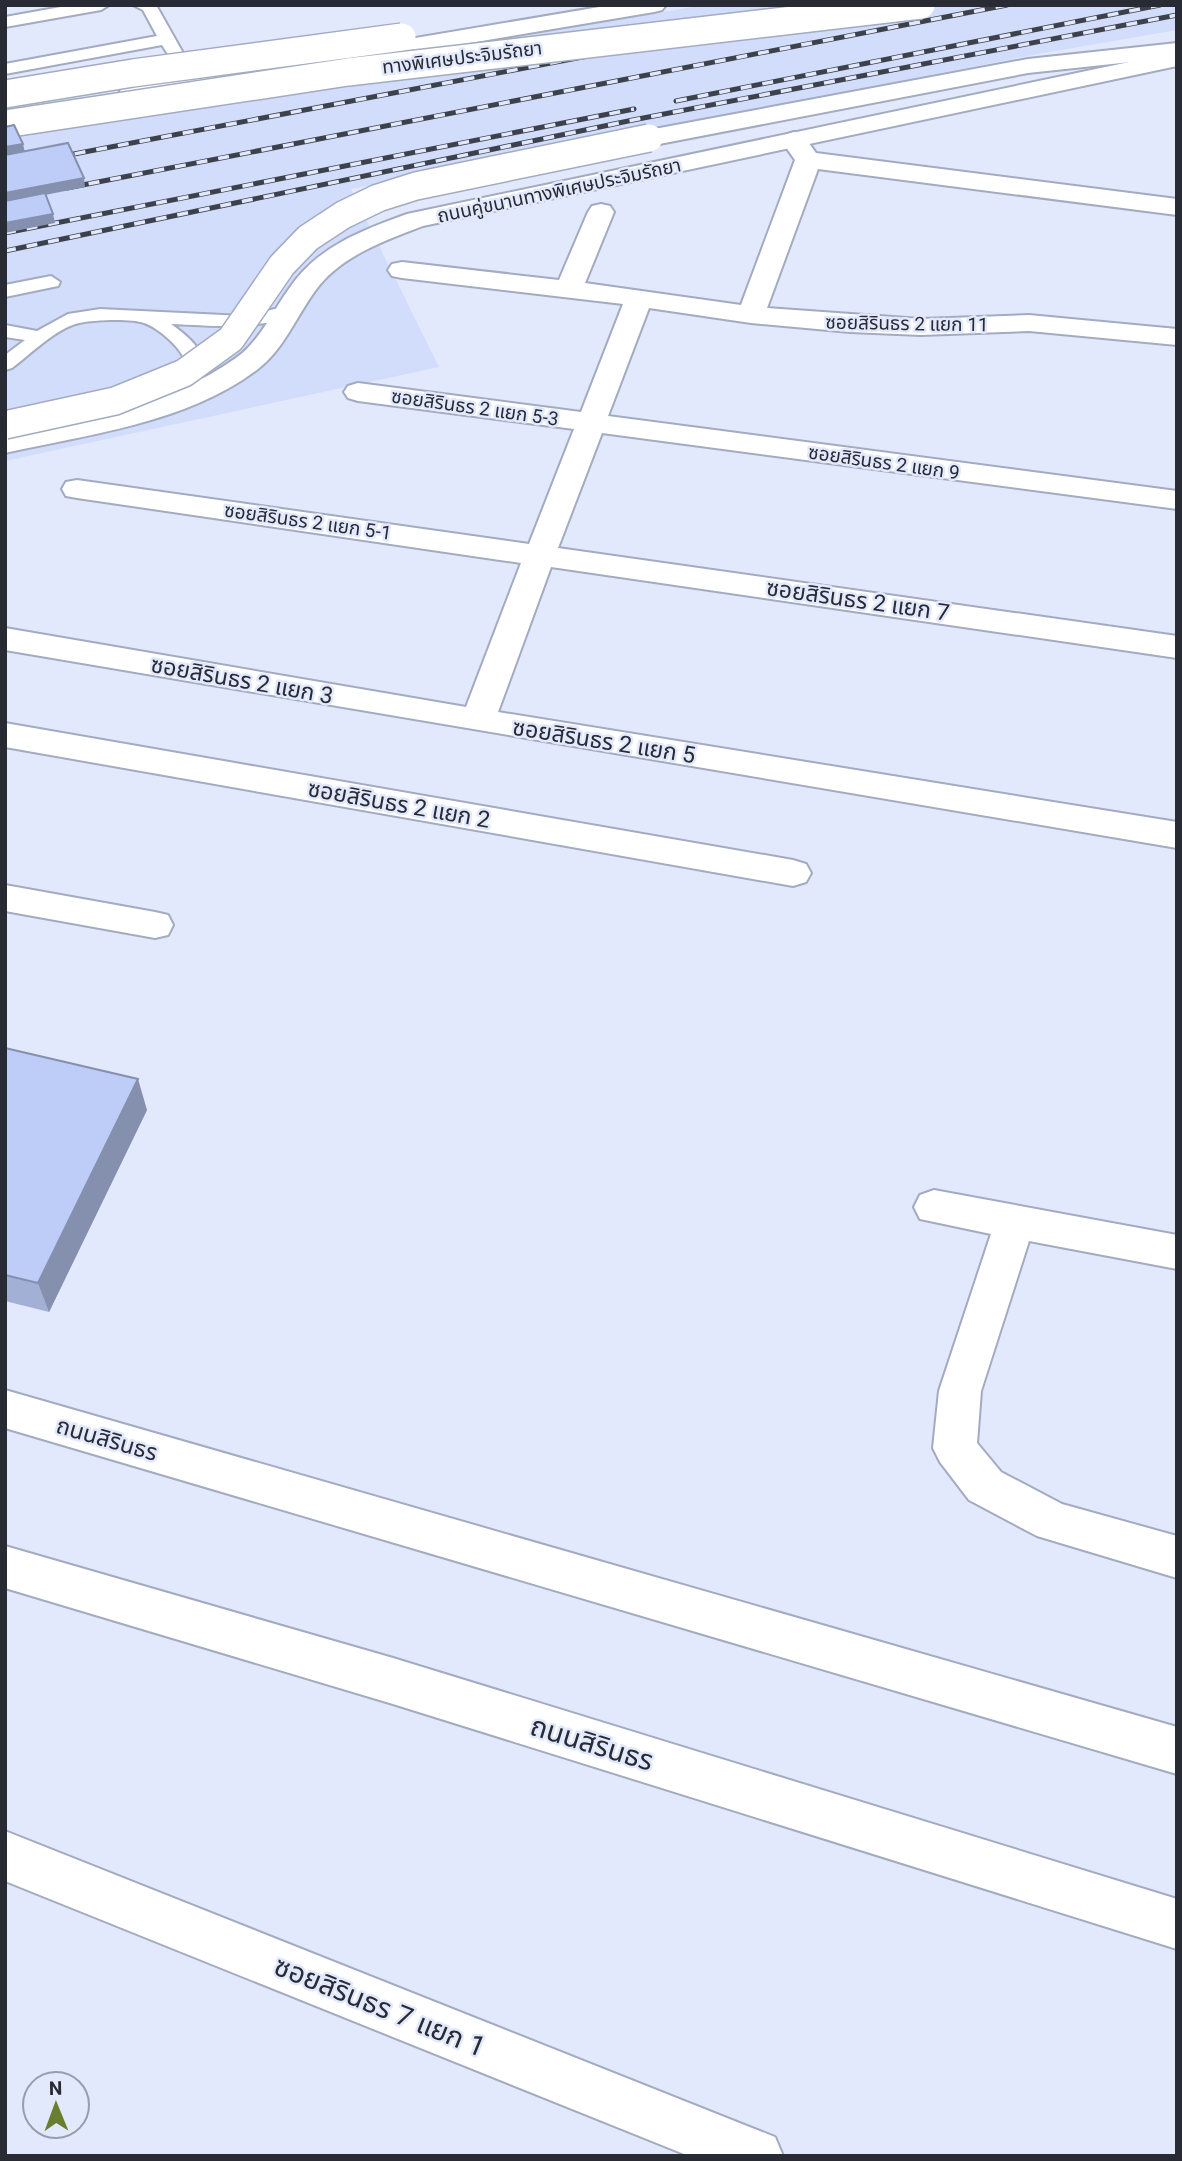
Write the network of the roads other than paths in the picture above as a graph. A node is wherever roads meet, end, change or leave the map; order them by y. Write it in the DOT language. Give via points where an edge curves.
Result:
graph roads {
  1 [pos="101,5"];
  2 [pos="141,5"];
  3 [pos="654,5"];
  4 [pos="682,5"];
  5 [pos="921,5"];
  6 [pos="5,22"];
  7 [pos="168,39"];
  8 [pos="1177,50"];
  9 [pos="1177,59"];
  10 [pos="5,69"];
  11 [pos="190,82"];
  12 [pos="5,93"];
  13 [pos="5,115"];
  14 [pos="5,124"];
  15 [pos="801,150"];
  16 [pos="1177,207"];
  17 [pos="601,212"];
  18 [pos="401,270"];
  19 [pos="51,282"];
  20 [pos="569,289"];
  21 [pos="5,291"];
  22 [pos="639,298"];
  23 [pos="288,312"];
  24 [pos="751,315"];
  25 [pos="150,318"];
  26 [pos="5,331"];
  27 [pos="40,337"];
  28 [pos="1177,337"];
  29 [pos="5,364"];
  30 [pos="358,392"];
  31 [pos="178,401"];
  32 [pos="592,423"];
  33 [pos="5,425"];
  34 [pos="5,444"];
  35 [pos="77,489"];
  36 [pos="1177,500"];
  37 [pos="538,554"];
  38 [pos="5,639"];
  39 [pos="1177,647"];
  40 [pos="478,720"];
  41 [pos="5,735"];
  42 [pos="1177,835"];
  43 [pos="793,873"];
  44 [pos="5,898"];
  45 [pos="156,925"];
  46 [pos="934,1207"];
  47 [pos="1015,1222"];
  48 [pos="1177,1252"];
  49 [pos="5,1409"];
  50 [pos="1177,1557"];
  51 [pos="5,1567"];
  52 [pos="1177,1751"];
  53 [pos="5,1856"];
  54 [pos="1177,1924"];
  55 [pos="755,2156"];
  1 -- 6 [label="lane"];
  2 -- 7 [label="lane" via="149,6"];
  3 -- 11 [label="main road"];
  4 -- 12 [label="main road, ทางพิเศษประจิมรัถยา, bridge" via="291,50"];
  5 -- 14 [label="main road, ทางพิเศษประจิมรัถยา, bridge" via="409,62"];
  7 -- 10 [label="lane"];
  7 -- 11 [label="lane"];
  8 -- 33 [label="main road, bridge" via="1028,66 427,183 377,198 308,238 282,265 231,340 184,373 115,401"];
  9 -- 15 [label="main road, ถนนคู่ขนานทางพิเศษประจิมรัถยา"];
  11 -- 13 [label="main road"];
  15 -- 16 [label="main road"];
  15 -- 23 [label="main road, ถนนคู่ขนานทางพิเศษประจิมรัถยา" via="416,220 371,236 337,255 310,279"];
  15 -- 24 [label="main road"];
  17 -- 20 [label="main road"];
  18 -- 20 [label="main road, ซอยสิรินธร 2 แยก 11"];
  19 -- 21 [label="lane"];
  20 -- 22 [label="main road, ซอยสิรินธร 2 แยก 11"];
  22 -- 24 [label="main road, ซอยสิรินธร 2 แยก 11"];
  22 -- 32 [label="main road, ซอยสิรินธร 2 แยก 5"];
  23 -- 25 [label="lane" via="244,322"];
  23 -- 31 [label="main road, ถนนคู่ขนานทางพิเศษประจิมรัถยา" via="248,363"];
  24 -- 28 [label="main road, ซอยสิรินธร 2 แยก 11" via="897,326 1029,323"];
  25 -- 27 [label="lane" via="75,318"];
  25 -- 31 [label="lane" via="180,338 196,362 194,380"];
  26 -- 27 [label="lane"];
  27 -- 29 [label="lane"];
  30 -- 32 [label="main road, ซอยสิรินธร 2 แยก 5-3"];
  31 -- 34 [label="main road, ถนนคู่ขนานทางพิเศษประจิมรัถยา"];
  32 -- 36 [label="main road, ซอยสิรินธร 2 แยก 9"];
  32 -- 37 [label="main road, ซอยสิรินธร 2 แยก 5"];
  35 -- 37 [label="main road, ซอยสิรินธร 2 แยก 5-1"];
  37 -- 39 [label="main road, ซอยสิรินธร 2 แยก 7"];
  37 -- 40 [label="main road, ซอยสิรินธร 2 แยก 5"];
  38 -- 40 [label="main road, ซอยสิรินธร 2 แยก 3"];
  40 -- 42 [label="main road, ซอยสิรินธร 2 แยก 5"];
  41 -- 43 [label="main road, ซอยสิรินธร 2 แยก 2"];
  44 -- 45 [label="main road"];
  46 -- 47 [label="main road"];
  47 -- 48 [label="main road"];
  47 -- 50 [label="main road" via="960,1391 955,1448 985,1486 1053,1522"];
  49 -- 52 [label="main road, ถนนสิรินธร"];
  51 -- 54 [label="main road, ถนนสิรินธร" via="407,1685"];
  53 -- 55 [label="main road, ซอยสิรินธร 7 แยก 1"];
}
